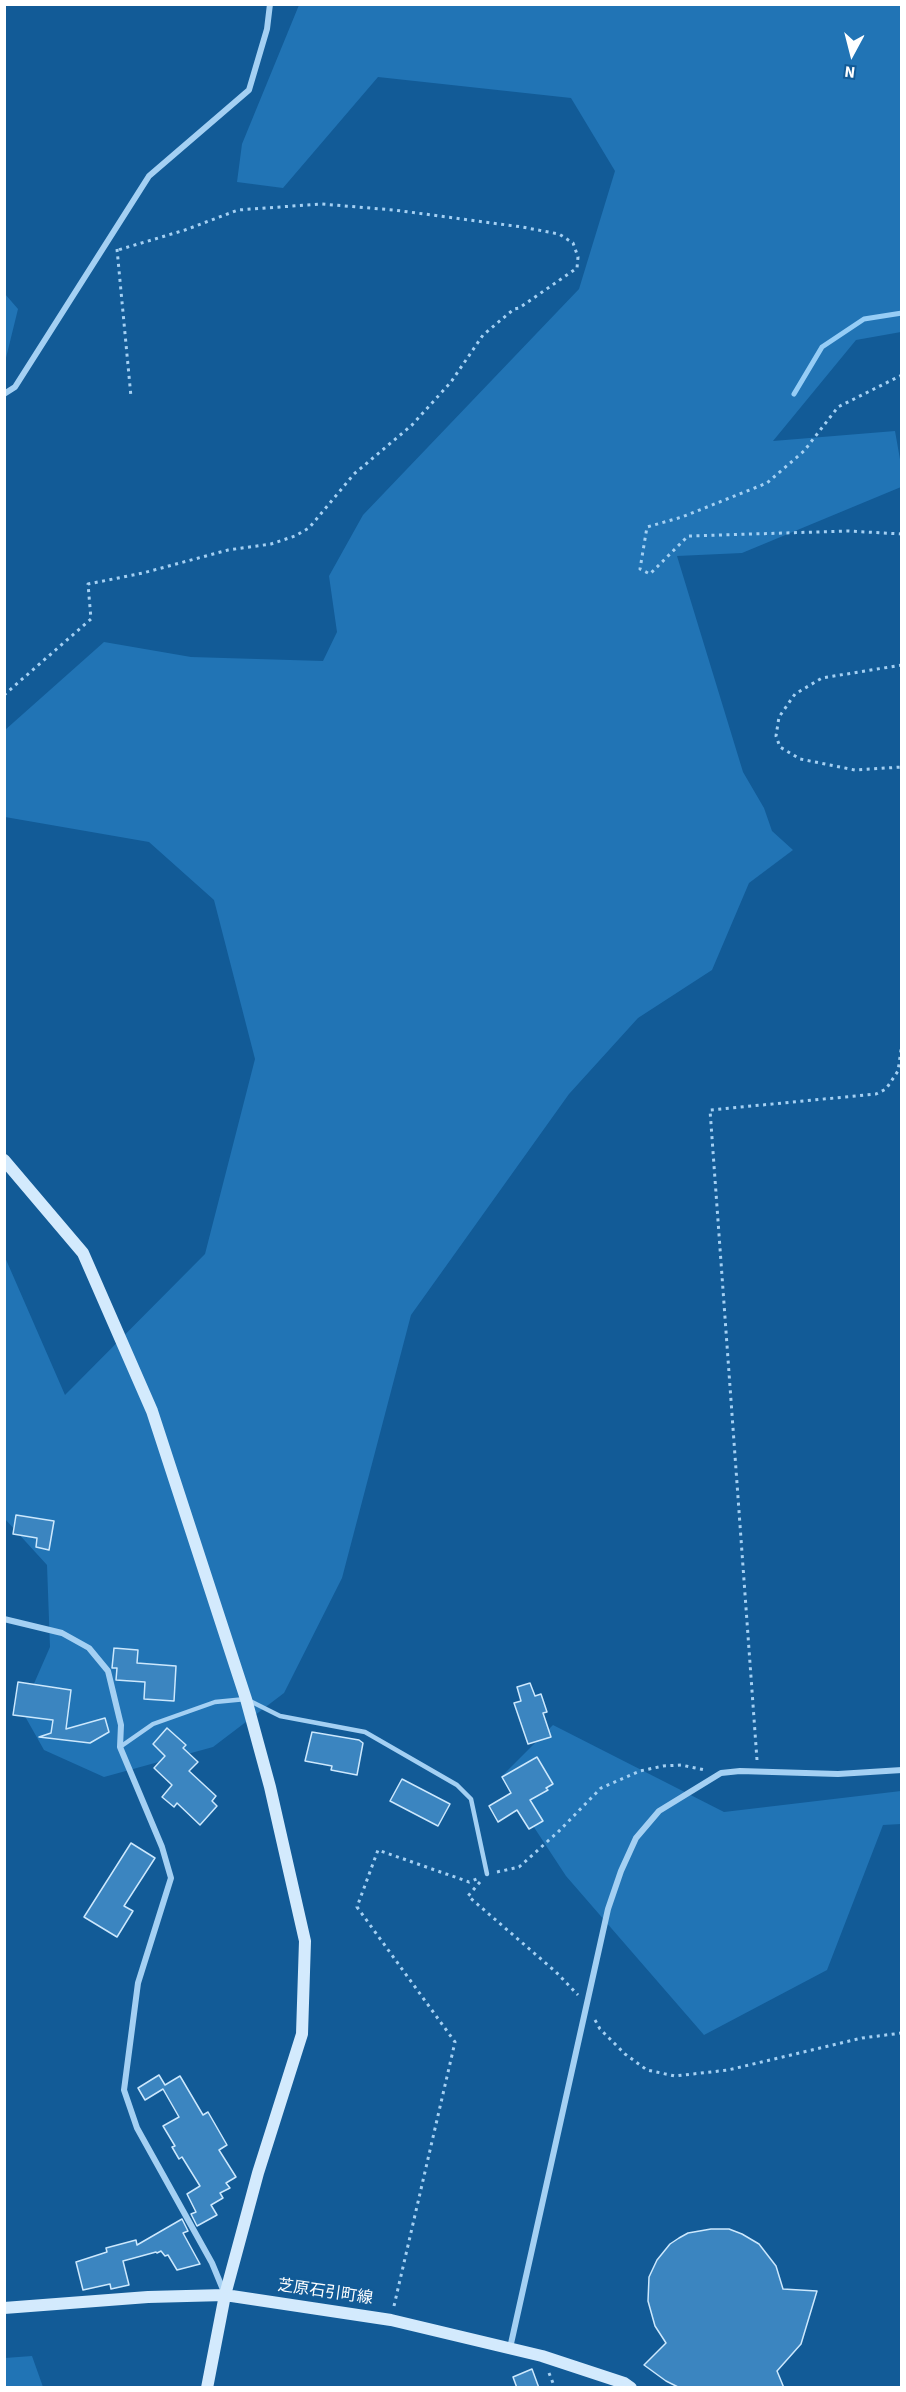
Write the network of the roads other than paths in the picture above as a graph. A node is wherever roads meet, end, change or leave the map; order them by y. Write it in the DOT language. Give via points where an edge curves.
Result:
graph roads {
  1 [pos="270,4"];
  2 [pos="4,394"];
  3 [pos="4,1160"];
  4 [pos="4,1619"];
  5 [pos="246,1699"];
  6 [pos="120,1747"];
  7 [pos="902,1770"];
  8 [pos="488,1874"];
  9 [pos="225,2295"];
  10 [pos="4,2308"];
  11 [pos="510,2348"];
  12 [pos="207,2388"];
  13 [pos="631,2388"];
  1 -- 2 [label="street" via="267,29 249,90 149,176 15,387"];
  3 -- 5 [label="street" via="83,1253 152,1411"];
  4 -- 6 [label="street" via="62,1633 89,1648 108,1671 121,1725"];
  5 -- 6 [label="lane" via="215,1702 153,1724"];
  5 -- 8 [label="lane" via="280,1716 365,1732 457,1785 471,1799"];
  5 -- 9 [label="street" via="305,1941 302,2034"];
  6 -- 9 [label="street" via="158,1836 171,1878 138,1983 124,2090 137,2128 212,2263"];
  7 -- 11 [label="street" via="722,1773 659,1811 636,1838 608,1909"];
  9 -- 10 [label="street, 芝原石引町線" via="148,2296"];
  9 -- 11 [label="street, 芝原石引町線" via="391,2320"];
  9 -- 12 [label="street"];
  11 -- 13 [label="street, 芝原石引町線" via="624,2382"];
}
